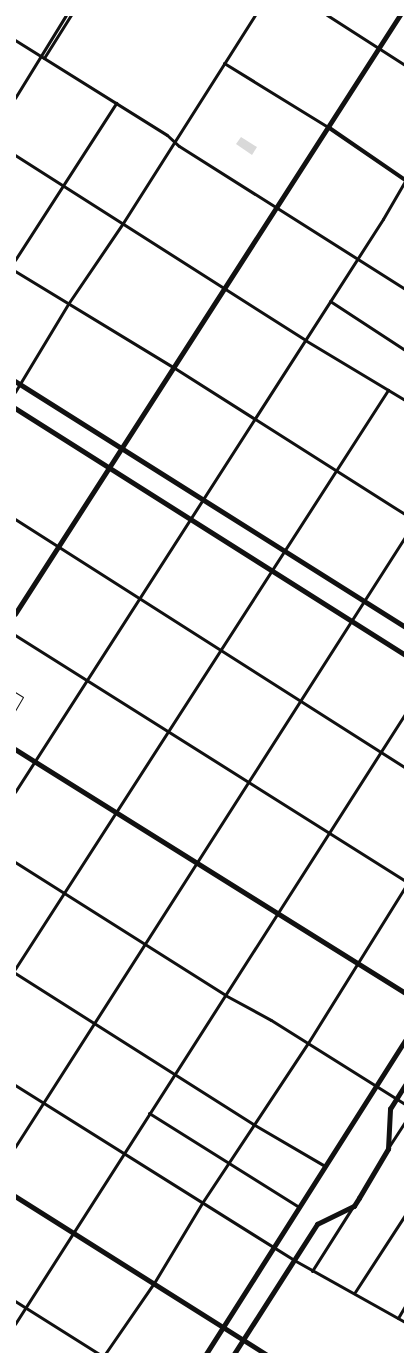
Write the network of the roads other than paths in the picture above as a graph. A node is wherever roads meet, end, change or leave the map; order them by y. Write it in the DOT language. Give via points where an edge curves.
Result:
graph roads {
  1 [pos="66,15"];
  2 [pos="71,15"];
  3 [pos="255,15"];
  4 [pos="327,15"];
  5 [pos="400,15"];
  6 [pos="15,40"];
  7 [pos="378,48"];
  8 [pos="42,57"];
  9 [pos="224,63"];
  10 [pos="405,65"];
  11 [pos="15,98"];
  12 [pos="116,103"];
  13 [pos="328,127"];
  14 [pos="174,142"];
  15 [pos="15,155"];
  16 [pos="405,181"];
  17 [pos="63,186"];
  18 [pos="276,208"];
  19 [pos="123,223"];
  20 [pos="357,259"];
  21 [pos="15,260"];
  22 [pos="15,272"];
  23 [pos="225,288"];
  24 [pos="405,289"];
  25 [pos="330,301"];
  26 [pos="68,304"];
  27 [pos="305,340"];
  28 [pos="405,348"];
  29 [pos="173,367"];
  30 [pos="15,381"];
  31 [pos="20,384"];
  32 [pos="388,390"];
  33 [pos="15,392"];
  34 [pos="405,400"];
  35 [pos="15,408"];
  36 [pos="255,418"];
  37 [pos="122,448"];
  38 [pos="109,468"];
  39 [pos="336,470"];
  40 [pos="203,499"];
  41 [pos="405,514"];
  42 [pos="15,519"];
  43 [pos="190,519"];
  44 [pos="405,538"];
  45 [pos="59,547"];
  46 [pos="284,549"];
  47 [pos="271,570"];
  48 [pos="139,598"];
  49 [pos="365,602"];
  50 [pos="15,614"];
  51 [pos="352,622"];
  52 [pos="405,627"];
  53 [pos="15,635"];
  54 [pos="220,650"];
  55 [pos="405,655"];
  56 [pos="87,680"];
  57 [pos="15,692"];
  58 [pos="300,700"];
  59 [pos="15,711"];
  60 [pos="405,714"];
  61 [pos="168,731"];
  62 [pos="15,749"];
  63 [pos="381,752"];
  64 [pos="35,761"];
  65 [pos="405,767"];
  66 [pos="248,782"];
  67 [pos="15,792"];
  68 [pos="116,812"];
  69 [pos="329,833"];
  70 [pos="15,862"];
  71 [pos="197,862"];
  72 [pos="405,881"];
  73 [pos="405,887"];
  74 [pos="64,893"];
  75 [pos="277,913"];
  76 [pos="145,944"];
  77 [pos="356,963"];
  78 [pos="15,971"];
  79 [pos="405,992"];
  80 [pos="225,995"];
  81 [pos="94,1023"];
  82 [pos="405,1041"];
  83 [pos="308,1043"];
  84 [pos="174,1074"];
  85 [pos="15,1085"];
  86 [pos="405,1085"];
  87 [pos="377,1086"];
  88 [pos="396,1098"];
  89 [pos="44,1103"];
  90 [pos="405,1104"];
  91 [pos="149,1113"];
  92 [pos="405,1122"];
  93 [pos="253,1124"];
  94 [pos="15,1148"];
  95 [pos="388,1149"];
  96 [pos="123,1153"];
  97 [pos="228,1163"];
  98 [pos="325,1166"];
  99 [pos="15,1196"];
  100 [pos="202,1203"];
  101 [pos="354,1206"];
  102 [pos="299,1207"];
  103 [pos="405,1215"];
  104 [pos="73,1232"];
  105 [pos="274,1246"];
  106 [pos="294,1260"];
  107 [pos="312,1271"];
  108 [pos="154,1283"];
  109 [pos="355,1292"];
  110 [pos="15,1301"];
  111 [pos="405,1306"];
  112 [pos="25,1307"];
  113 [pos="398,1318"];
  114 [pos="405,1322"];
  115 [pos="15,1324"];
  116 [pos="223,1327"];
  117 [pos="243,1340"];
  118 [pos="99,1354"];
  119 [pos="105,1354"];
  120 [pos="206,1354"];
  121 [pos="234,1354"];
  122 [pos="266,1354"];
  1 -- 8 [label="street"];
  2 -- 8 [label="street"];
  3 -- 9 [label="street"];
  4 -- 7 [label="street"];
  5 -- 7 [label="main road"];
  6 -- 8 [label="street"];
  7 -- 10 [label="street"];
  7 -- 13 [label="main road"];
  8 -- 11 [label="street"];
  8 -- 12 [label="street"];
  9 -- 13 [label="street"];
  9 -- 14 [label="street"];
  12 -- 14 [label="street"];
  12 -- 17 [label="street"];
  13 -- 16 [label="street"];
  13 -- 18 [label="main road"];
  14 -- 18 [label="street"];
  14 -- 19 [label="street"];
  15 -- 17 [label="street"];
  16 -- 20 [label="street"];
  17 -- 19 [label="street"];
  17 -- 21 [label="street"];
  18 -- 20 [label="street"];
  18 -- 23 [label="main road"];
  19 -- 23 [label="street"];
  19 -- 26 [label="street"];
  20 -- 24 [label="street"];
  20 -- 25 [label="street"];
  22 -- 26 [label="street"];
  23 -- 27 [label="street"];
  23 -- 29 [label="main road"];
  25 -- 27 [label="street"];
  25 -- 28 [label="street"];
  26 -- 29 [label="street"];
  26 -- 31 [label="street"];
  27 -- 32 [label="street"];
  27 -- 36 [label="street"];
  29 -- 36 [label="street"];
  29 -- 37 [label="main road"];
  30 -- 31 [label="main road"];
  31 -- 33 [label="street"];
  31 -- 37 [label="main road"];
  32 -- 34 [label="street"];
  32 -- 39 [label="street"];
  35 -- 38 [label="main road"];
  36 -- 39 [label="street"];
  36 -- 40 [label="street"];
  37 -- 38 [label="main road"];
  37 -- 40 [label="main road"];
  38 -- 43 [label="main road"];
  38 -- 45 [label="main road"];
  39 -- 41 [label="street"];
  39 -- 46 [label="street"];
  40 -- 43 [label="street"];
  40 -- 46 [label="main road"];
  42 -- 45 [label="street"];
  43 -- 47 [label="main road"];
  43 -- 48 [label="street"];
  44 -- 49 [label="street"];
  45 -- 48 [label="street"];
  45 -- 50 [label="main road"];
  46 -- 47 [label="street"];
  46 -- 49 [label="main road"];
  47 -- 51 [label="main road"];
  47 -- 54 [label="street"];
  48 -- 54 [label="street"];
  48 -- 56 [label="street"];
  49 -- 51 [label="street"];
  49 -- 52 [label="main road"];
  51 -- 55 [label="main road"];
  51 -- 58 [label="street"];
  53 -- 56 [label="street"];
  54 -- 58 [label="street"];
  54 -- 61 [label="street"];
  56 -- 61 [label="street"];
  56 -- 64 [label="street"];
  57 -- 59 [label="lane" via="24,697"];
  58 -- 63 [label="street"];
  58 -- 66 [label="street"];
  60 -- 63 [label="street"];
  61 -- 66 [label="street"];
  61 -- 68 [label="street"];
  62 -- 64 [label="main road"];
  63 -- 65 [label="street"];
  63 -- 69 [label="street"];
  64 -- 67 [label="street"];
  64 -- 68 [label="main road"];
  66 -- 69 [label="street"];
  66 -- 71 [label="street"];
  68 -- 71 [label="main road"];
  68 -- 74 [label="street"];
  69 -- 72 [label="street"];
  69 -- 75 [label="street"];
  70 -- 74 [label="street"];
  71 -- 75 [label="main road"];
  71 -- 76 [label="street"];
  73 -- 77 [label="street"];
  74 -- 76 [label="street"];
  74 -- 78 [label="street"];
  75 -- 77 [label="main road"];
  75 -- 80 [label="street"];
  76 -- 80 [label="street"];
  76 -- 81 [label="street"];
  77 -- 79 [label="main road"];
  77 -- 83 [label="street"];
  78 -- 81 [label="street"];
  80 -- 83 [label="street"];
  80 -- 84 [label="street"];
  81 -- 84 [label="street"];
  81 -- 89 [label="street"];
  82 -- 87 [label="main road"];
  83 -- 87 [label="street"];
  83 -- 93 [label="street"];
  84 -- 91 [label="street"];
  84 -- 93 [label="street"];
  85 -- 89 [label="street"];
  86 -- 88 [label="main road"];
  87 -- 88 [label="street"];
  87 -- 98 [label="main road"];
  88 -- 90 [label="street"];
  88 -- 95 [label="main road" via="390,1109"];
  89 -- 94 [label="street"];
  89 -- 96 [label="street"];
  91 -- 96 [label="street"];
  91 -- 97 [label="street"];
  92 -- 95 [label="street"];
  93 -- 97 [label="street"];
  93 -- 98 [label="street"];
  95 -- 101 [label="main road"];
  96 -- 100 [label="street"];
  96 -- 104 [label="street"];
  97 -- 100 [label="street"];
  97 -- 102 [label="street"];
  98 -- 102 [label="main road"];
  99 -- 104 [label="main road"];
  100 -- 105 [label="street"];
  100 -- 108 [label="street"];
  101 -- 106 [label="main road" via="317,1224"];
  101 -- 107 [label="street"];
  102 -- 105 [label="main road"];
  103 -- 109 [label="street"];
  104 -- 108 [label="main road"];
  104 -- 112 [label="street"];
  105 -- 106 [label="street"];
  105 -- 116 [label="main road"];
  106 -- 107 [label="street"];
  106 -- 117 [label="main road"];
  107 -- 109 [label="street"];
  108 -- 116 [label="main road"];
  108 -- 119 [label="street"];
  109 -- 113 [label="street"];
  110 -- 112 [label="street"];
  111 -- 113 [label="street"];
  112 -- 115 [label="street"];
  112 -- 118 [label="street"];
  113 -- 114 [label="street"];
  116 -- 117 [label="main road"];
  116 -- 120 [label="main road"];
  117 -- 121 [label="main road"];
  117 -- 122 [label="main road"];
}
